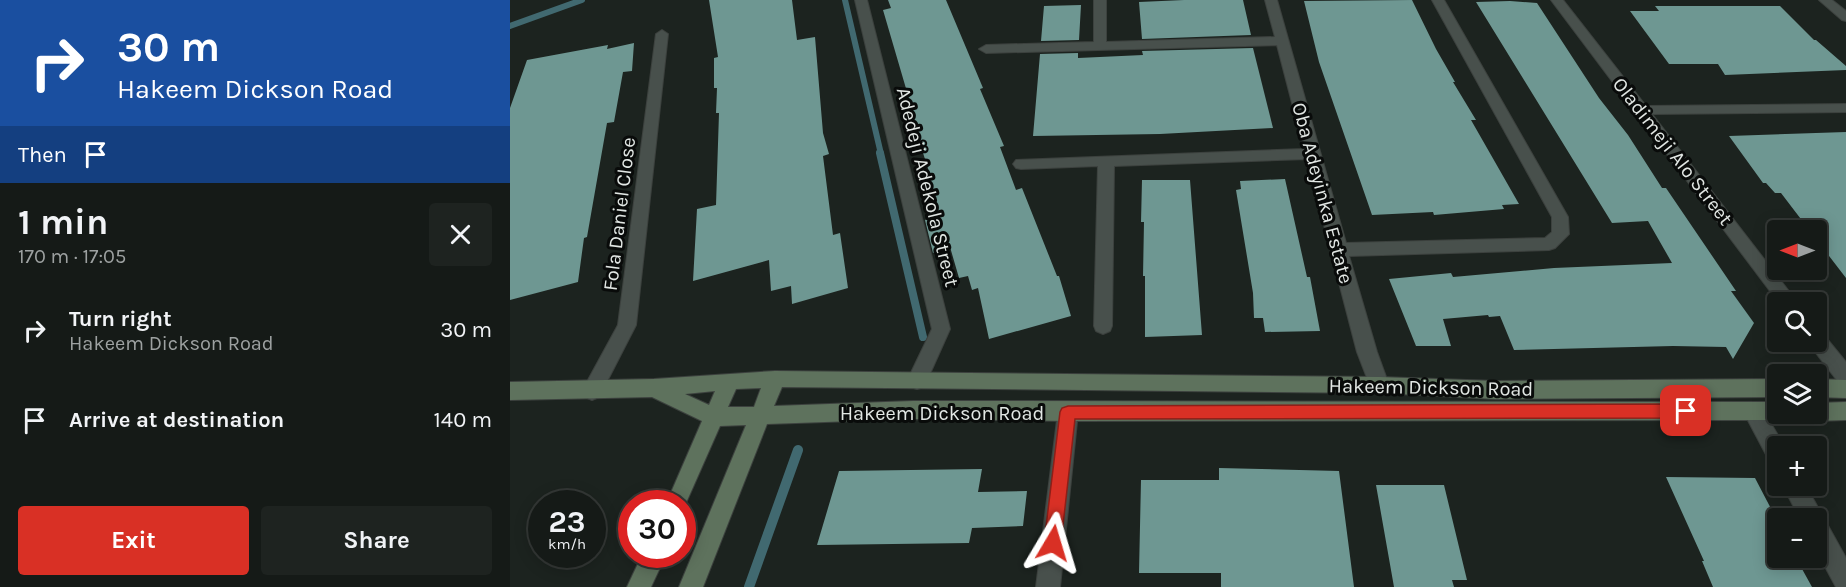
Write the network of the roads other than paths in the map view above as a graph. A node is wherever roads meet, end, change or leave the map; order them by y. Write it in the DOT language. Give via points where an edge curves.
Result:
graph roads {
  1 [pos="861,0"];
  2 [pos="1100,0"];
  3 [pos="1271,0"];
  4 [pos="1438,0"];
  5 [pos="1557,0"];
  6 [pos="1825,0"];
  7 [pos="1846,17"];
  8 [pos="662,34"];
  9 [pos="1281,41"];
  10 [pos="1100,46"];
  11 [pos="986,49"];
  12 [pos="1846,108"];
  13 [pos="1641,110"];
  14 [pos="1313,154"];
  15 [pos="1106,161"];
  16 [pos="1021,164"];
  17 [pos="1339,250"];
  18 [pos="1781,292"];
  19 [pos="1103,326"];
  20 [pos="1826,352"];
  21 [pos="1846,377"];
  22 [pos="775,379"];
  23 [pos="729,381"];
  24 [pos="917,381"];
  25 [pos="1379,385"];
  26 [pos="1767,387"];
  27 [pos="654,388"];
  28 [pos="1827,388"];
  29 [pos="1846,389"];
  30 [pos="510,391"];
  31 [pos="592,391"];
  32 [pos="1753,411"];
  33 [pos="1767,411"];
  34 [pos="1846,411"];
  35 [pos="1068,412"];
  36 [pos="1827,412"];
  37 [pos="712,417"];
  38 [pos="759,417"];
  39 [pos="1767,436"];
  40 [pos="683,490"];
  41 [pos="1827,546"];
  42 [pos="648,568"];
  43 [pos="1846,581"];
  44 [pos="639,587"];
  45 [pos="691,587"];
  46 [pos="1048,587"];
  1 -- 24 [label="street, Adedeji Adekola Street" via="941,329"];
  2 -- 10 [label="street"];
  3 -- 9 [label="street, Oba Adeyinka Estate"];
  4 -- 17 [label="street" via="1560,217 1561,234 1549,243"];
  5 -- 13 [label="street, Oladimeji Alo Street"];
  6 -- 7 [label="street"];
  8 -- 31 [label="street, Fola Daniel Close" via="627,325"];
  9 -- 10 [label="street"];
  9 -- 14 [label="street, Oba Adeyinka Estate"];
  10 -- 11 [label="street"];
  12 -- 13 [label="street"];
  13 -- 18 [label="street, Oladimeji Alo Street"];
  14 -- 15 [label="street"];
  14 -- 17 [label="street, Oba Adeyinka Estate"];
  15 -- 16 [label="street"];
  15 -- 19 [label="street"];
  17 -- 25 [label="street, Oba Adeyinka Estate"];
  20 -- 21 [label="street"];
  22 -- 23 [label="main road, Hakeem Dickson Road"];
  22 -- 24 [label="main road, Hakeem Dickson Road"];
  22 -- 38 [label="main road"];
  23 -- 27 [label="main road, Hakeem Dickson Road"];
  23 -- 37 [label="main road"];
  24 -- 25 [label="main road, Hakeem Dickson Road"];
  25 -- 26 [label="main road, Hakeem Dickson Road" via="1496,390"];
  27 -- 31 [label="main road, Hakeem Dickson Road"];
  27 -- 37 [label="main road, Hakeem Dickson Road"];
  28 -- 29 [label="main road"];
  30 -- 31 [label="main road, Hakeem Dickson Road"];
  32 -- 33 [label="main road, Hakeem Dickson Road"];
  32 -- 35 [label="main road, Hakeem Dickson Road"];
  32 -- 39 [label="street"];
  34 -- 36 [label="main road"];
  35 -- 38 [label="main road, Hakeem Dickson Road" via="913,410"];
  35 -- 46 [label="street"];
  37 -- 38 [label="main road, Hakeem Dickson Road"];
  37 -- 40 [label="main road"];
  38 -- 45 [label="main road"];
  41 -- 43 [label="street"];
  42 -- 44 [label="main road"];
}
